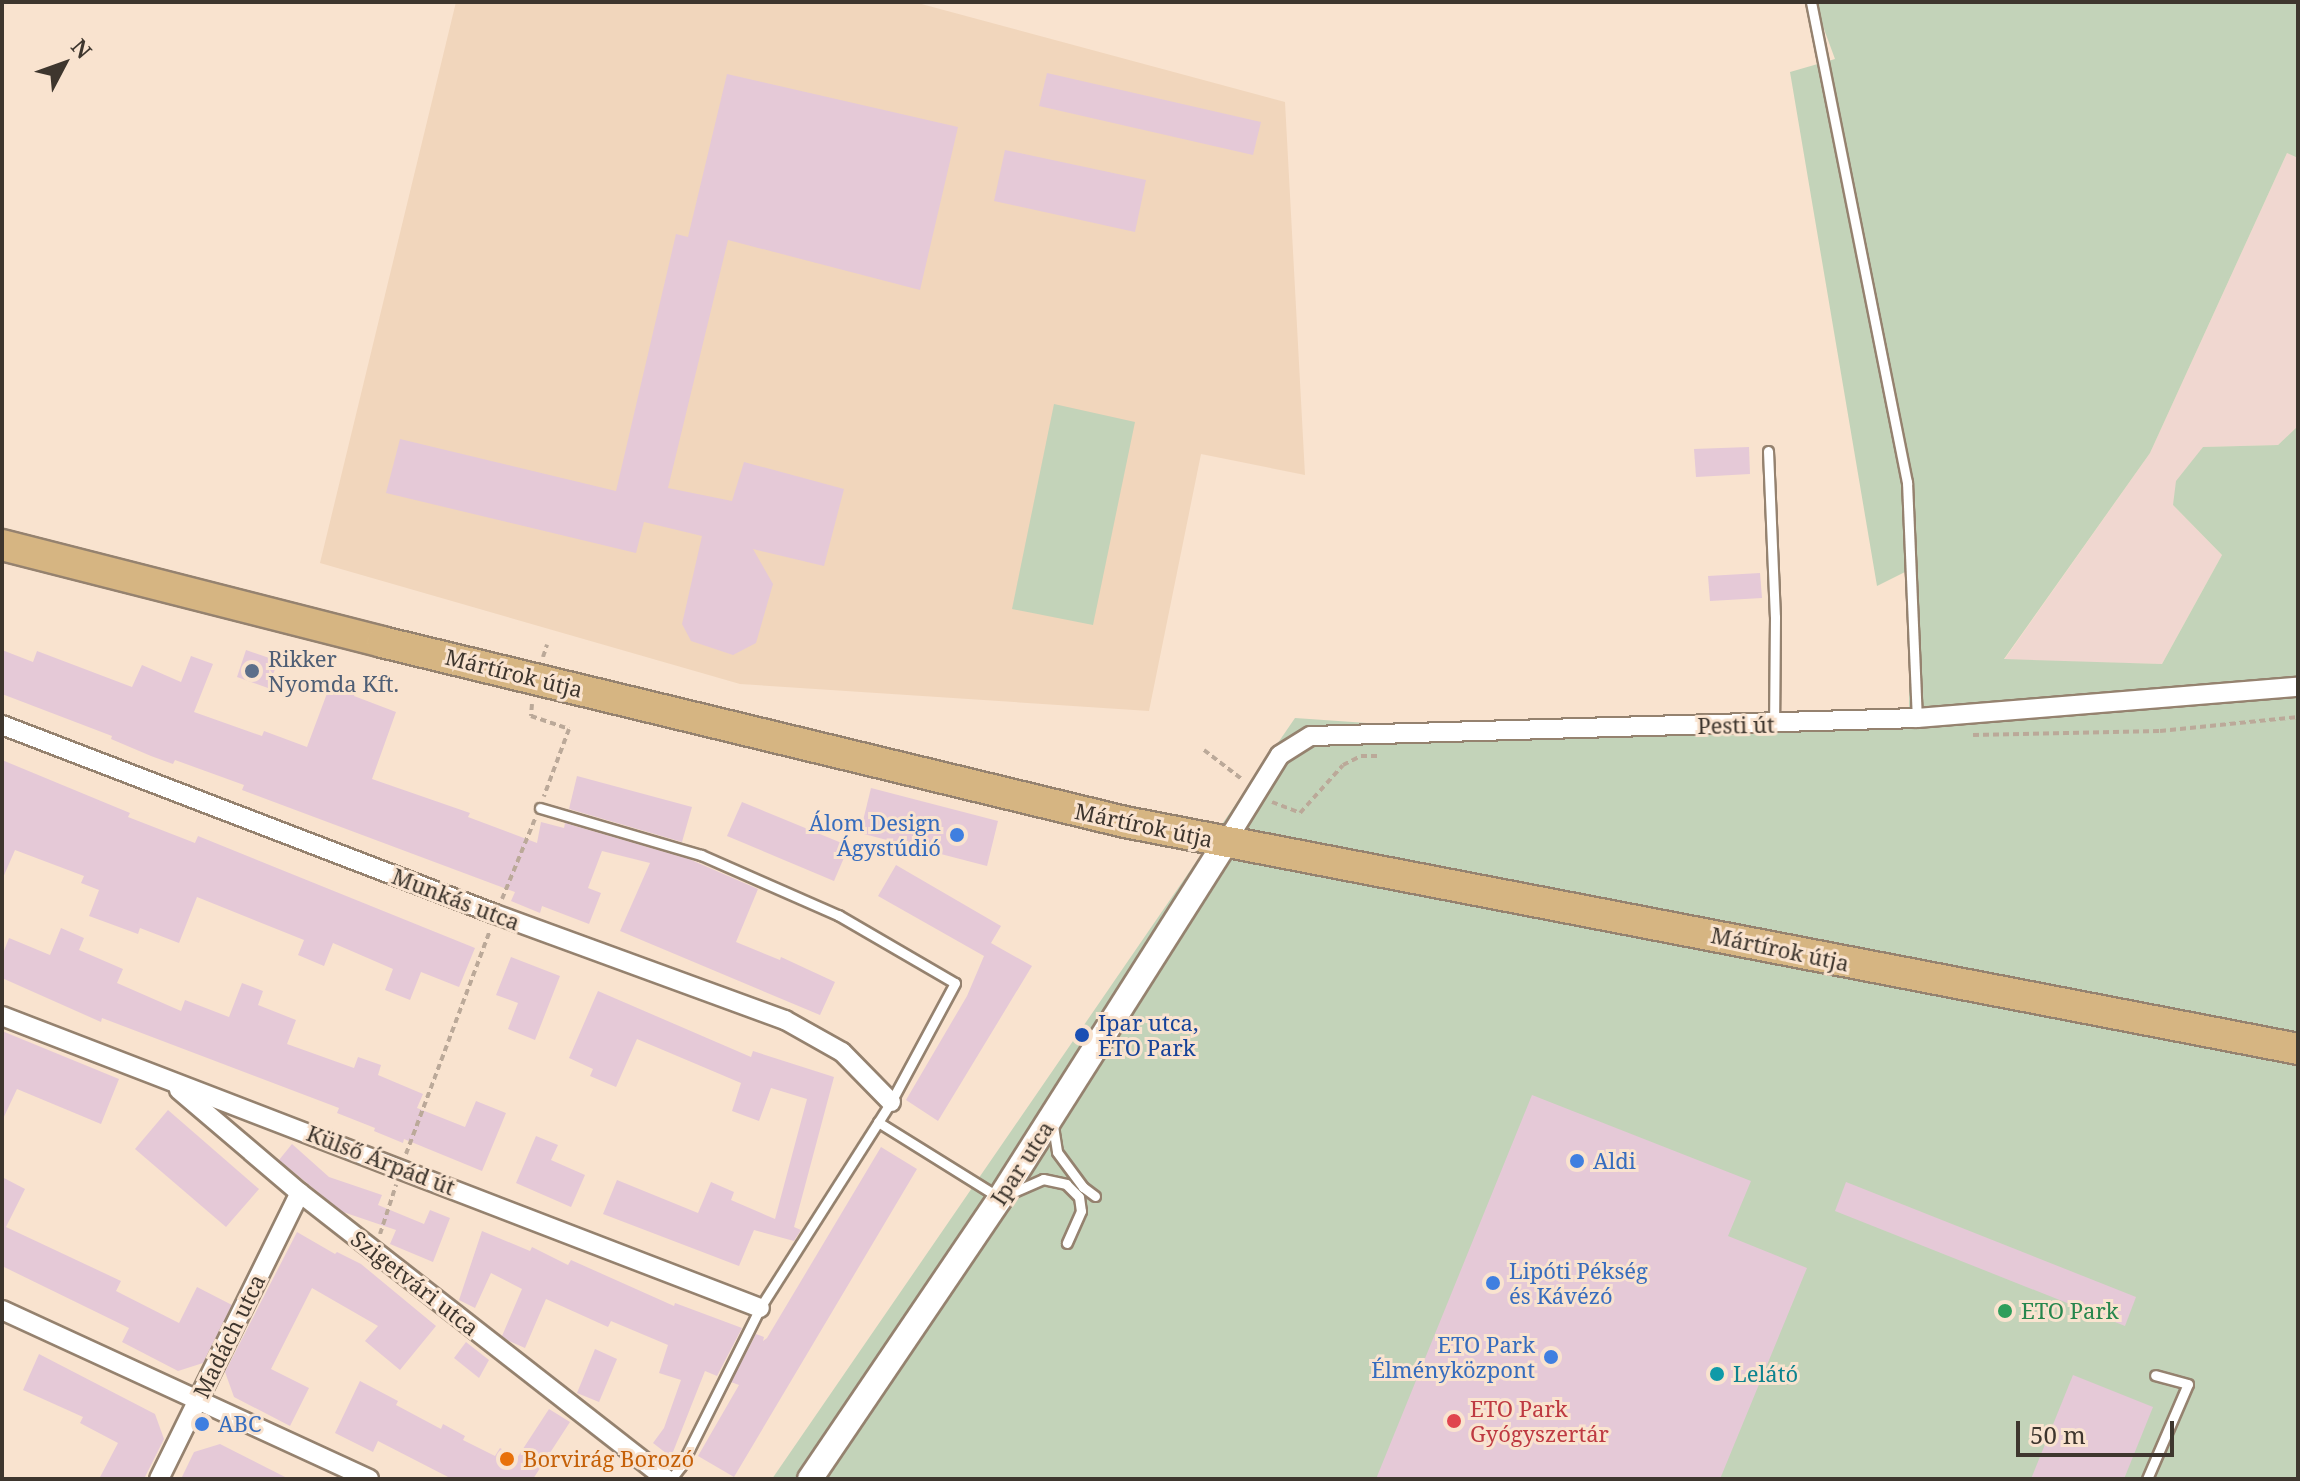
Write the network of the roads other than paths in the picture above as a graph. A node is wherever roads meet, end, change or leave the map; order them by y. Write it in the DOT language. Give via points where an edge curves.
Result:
graph roads {
  1 [pos="1811,2"];
  2 [pos="1768,451"];
  3 [pos="2,545"];
  4 [pos="2298,687"];
  5 [pos="1917,718"];
  6 [pos="1774,724"];
  7 [pos="2,725"];
  8 [pos="540,808"];
  9 [pos="1226,842"];
  10 [pos="2,1016"];
  11 [pos="2298,1049"];
  12 [pos="168,1080"];
  13 [pos="891,1102"];
  14 [pos="1051,1119"];
  15 [pos="878,1122"];
  16 [pos="300,1193"];
  17 [pos="1095,1196"];
  18 [pos="1000,1198"];
  19 [pos="1067,1243"];
  20 [pos="760,1308"];
  21 [pos="2,1310"];
  22 [pos="2155,1375"];
  23 [pos="197,1400"];
  24 [pos="159,1479"];
  25 [pos="369,1479"];
  26 [pos="668,1479"];
  27 [pos="810,1479"];
  28 [pos="2147,1479"];
  1 -- 5 [label="lane" via="1907,482"];
  2 -- 6 [label="lane"];
  3 -- 9 [label="main road, Mártírok útja" via="1076,811"];
  4 -- 5 [label="street, Pesti út"];
  5 -- 6 [label="street, Pesti út"];
  6 -- 9 [label="street, Pesti út" via="1311,736 1280,755"];
  7 -- 13 [label="street, Munkás utca" via="785,1020 842,1052"];
  8 -- 13 [label="lane" via="701,855 838,915 955,983"];
  9 -- 11 [label="main road, Mártírok útja"];
  9 -- 14 [label="street, Ipar utca"];
  10 -- 12 [label="street, Külső Árpád út"];
  12 -- 16 [label="street, Szigetvári utca"];
  12 -- 20 [label="street, Külső Árpád út"];
  13 -- 15 [label="lane"];
  14 -- 17 [label="lane" via="1057,1152"];
  14 -- 18 [label="street, Ipar utca"];
  15 -- 18 [label="lane"];
  15 -- 20 [label="lane"];
  16 -- 23 [label="street, Madách utca"];
  16 -- 26 [label="street, Szigetvári utca"];
  18 -- 19 [label="lane" via="1043,1179 1066,1184 1079,1197 1081,1211"];
  18 -- 27 [label="street, Ipar utca"];
  20 -- 26 [label="lane" via="681,1466"];
  21 -- 23 [label="street"];
  22 -- 28 [label="lane" via="2188,1384"];
  23 -- 24 [label="street, Madách utca"];
  23 -- 25 [label="street"];
}
